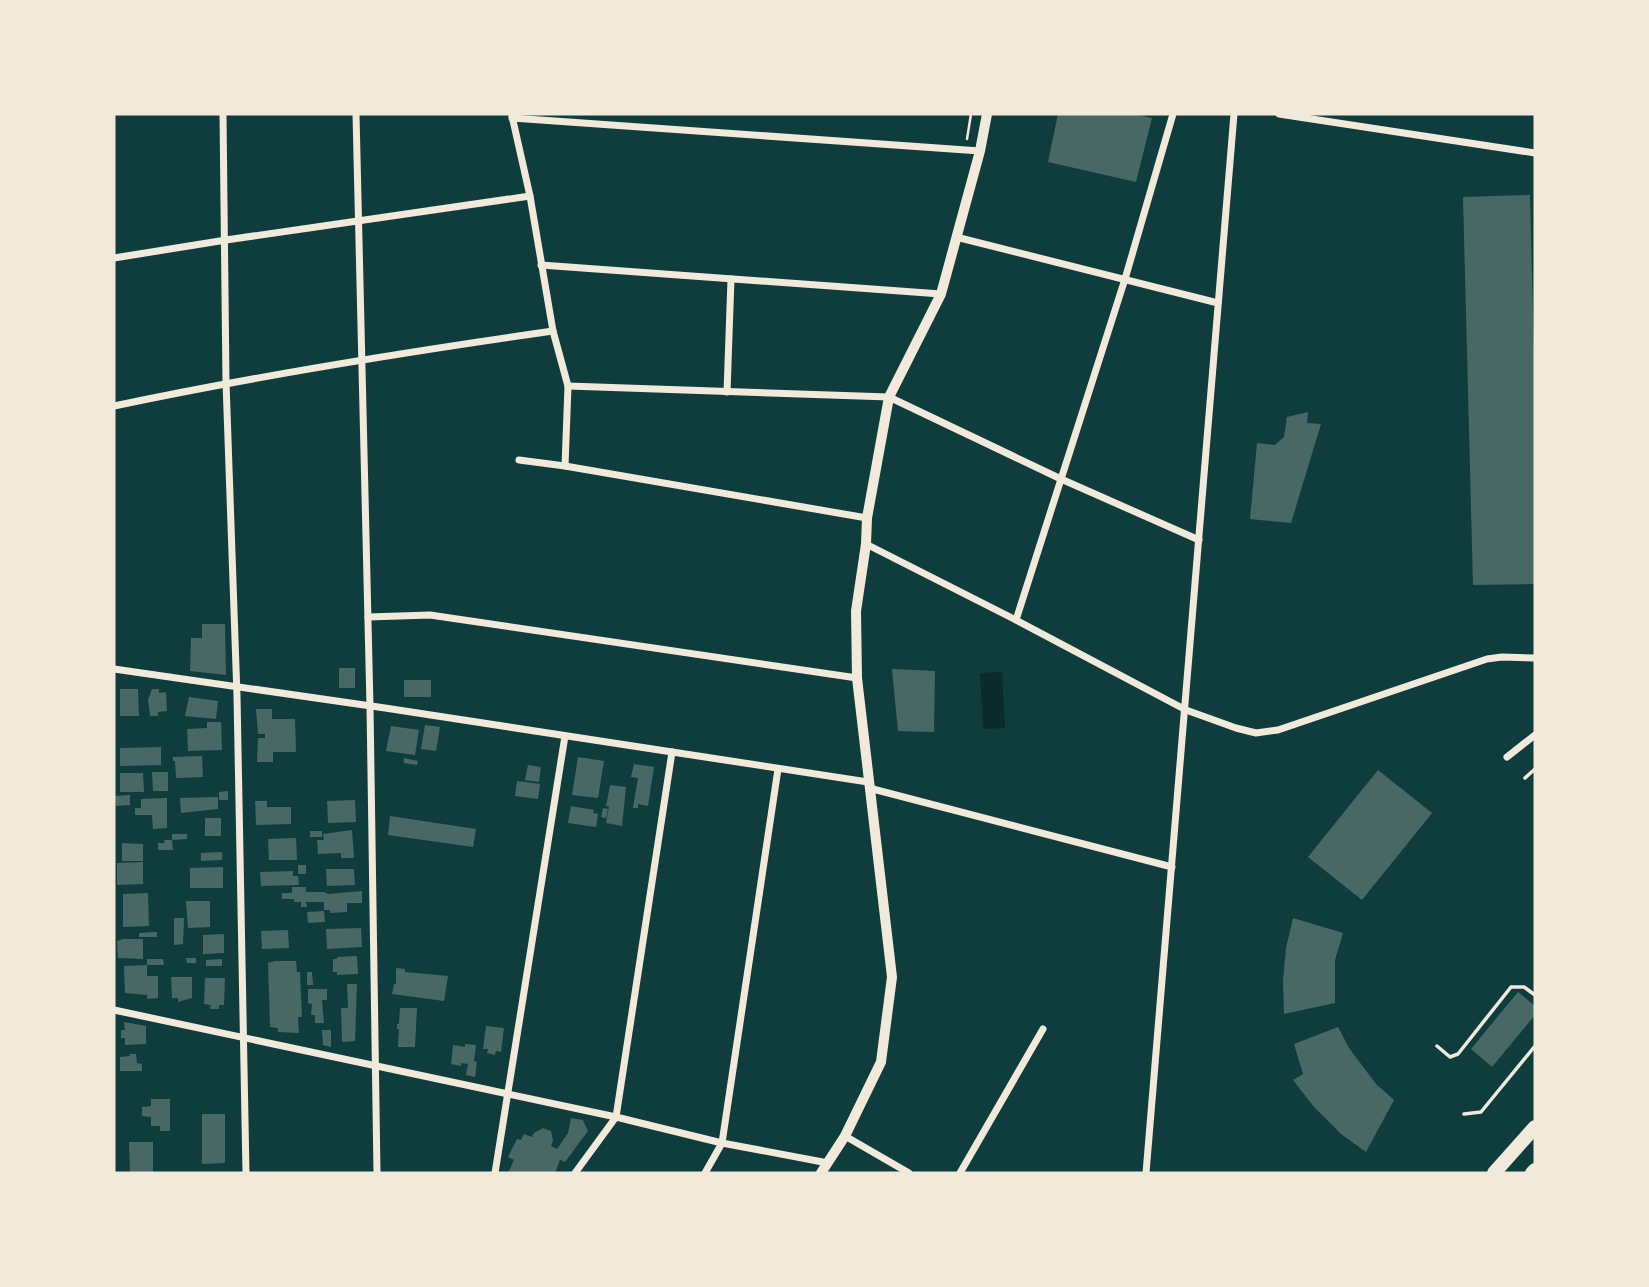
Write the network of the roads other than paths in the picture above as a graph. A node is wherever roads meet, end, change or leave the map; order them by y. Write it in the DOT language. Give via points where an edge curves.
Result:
graph roads {
  1 [pos="223,114"];
  2 [pos="356,114"];
  3 [pos="987,114"];
  4 [pos="1173,114"];
  5 [pos="1234,114"];
  6 [pos="1279,114"];
  7 [pos="512,116"];
  8 [pos="980,151"];
  9 [pos="1535,153"];
  10 [pos="530,196"];
  11 [pos="358,222"];
  12 [pos="956,237"];
  13 [pos="226,240"];
  14 [pos="114,258"];
  15 [pos="541,265"];
  16 [pos="731,279"];
  17 [pos="1125,279"];
  18 [pos="940,294"];
  19 [pos="1218,303"];
  20 [pos="554,331"];
  21 [pos="361,359"];
  22 [pos="226,382"];
  23 [pos="568,386"];
  24 [pos="727,392"];
  25 [pos="889,397"];
  26 [pos="114,406"];
  27 [pos="519,460"];
  28 [pos="565,466"];
  29 [pos="1061,479"];
  30 [pos="867,518"];
  31 [pos="1199,540"];
  32 [pos="866,544"];
  33 [pos="368,617"];
  34 [pos="1016,620"];
  35 [pos="1532,658"];
  36 [pos="1535,665"];
  37 [pos="114,669"];
  38 [pos="857,678"];
  39 [pos="237,687"];
  40 [pos="370,706"];
  41 [pos="1186,710"];
  42 [pos="1535,735"];
  43 [pos="565,736"];
  44 [pos="672,752"];
  45 [pos="1507,757"];
  46 [pos="778,769"];
  47 [pos="1535,769"];
  48 [pos="1525,778"];
  49 [pos="869,785"];
  50 [pos="1172,867"];
  51 [pos="1535,995"];
  52 [pos="114,1010"];
  53 [pos="1043,1028"];
  54 [pos="242,1037"];
  55 [pos="1437,1046"];
  56 [pos="1535,1046"];
  57 [pos="376,1065"];
  58 [pos="509,1094"];
  59 [pos="1464,1114"];
  60 [pos="616,1117"];
  61 [pos="1535,1127"];
  62 [pos="845,1136"];
  63 [pos="722,1143"];
  64 [pos="828,1163"];
  65 [pos="246,1173"];
  66 [pos="377,1173"];
  67 [pos="495,1173"];
  68 [pos="575,1173"];
  69 [pos="705,1173"];
  70 [pos="821,1173"];
  71 [pos="909,1173"];
  72 [pos="960,1173"];
  73 [pos="1146,1173"];
  74 [pos="1494,1173"];
  1 -- 13 [label="street"];
  2 -- 11 [label="street"];
  3 -- 8 [label="street"];
  4 -- 17 [label="street"];
  5 -- 19 [label="street"];
  6 -- 9 [label="street"];
  7 -- 8 [label="street"];
  7 -- 10 [label="street"];
  8 -- 12 [label="street"];
  10 -- 11 [label="street"];
  10 -- 15 [label="street"];
  11 -- 13 [label="street"];
  11 -- 21 [label="street"];
  12 -- 17 [label="street"];
  12 -- 18 [label="street"];
  13 -- 14 [label="street"];
  13 -- 22 [label="street"];
  15 -- 16 [label="street"];
  15 -- 20 [label="street"];
  16 -- 18 [label="street"];
  16 -- 24 [label="street"];
  17 -- 19 [label="street"];
  17 -- 29 [label="street"];
  18 -- 25 [label="street"];
  19 -- 31 [label="street"];
  20 -- 21 [label="street"];
  20 -- 23 [label="street"];
  21 -- 22 [label="street"];
  21 -- 33 [label="street"];
  22 -- 26 [label="street"];
  22 -- 39 [label="street"];
  23 -- 24 [label="street"];
  23 -- 28 [label="street"];
  24 -- 25 [label="street"];
  25 -- 29 [label="street"];
  25 -- 30 [label="street"];
  27 -- 28 [label="street"];
  28 -- 30 [label="street"];
  29 -- 31 [label="street"];
  29 -- 34 [label="street"];
  30 -- 32 [label="street"];
  31 -- 41 [label="street"];
  32 -- 34 [label="street"];
  32 -- 38 [label="street" via="856,611"];
  33 -- 38 [label="street" via="430,615"];
  33 -- 40 [label="street"];
  34 -- 41 [label="street"];
  35 -- 36 [label="street"];
  35 -- 41 [label="street" via="1487,659 1278,730 1256,733"];
  37 -- 39 [label="street"];
  38 -- 49 [label="street"];
  39 -- 40 [label="street"];
  39 -- 54 [label="street"];
  40 -- 43 [label="street"];
  40 -- 57 [label="street"];
  41 -- 50 [label="street"];
  42 -- 45 [label="street"];
  43 -- 44 [label="street"];
  43 -- 58 [label="street"];
  44 -- 46 [label="street"];
  44 -- 60 [label="street"];
  46 -- 49 [label="street"];
  46 -- 63 [label="street"];
  47 -- 48 [label="lane"];
  49 -- 50 [label="street"];
  49 -- 62 [label="street" via="892,976 881,1062"];
  50 -- 73 [label="street"];
  51 -- 55 [label="lane" via="1524,987 1511,987 1458,1054 1450,1057"];
  52 -- 54 [label="street"];
  53 -- 72 [label="street"];
  54 -- 57 [label="street"];
  54 -- 65 [label="street"];
  56 -- 59 [label="lane" via="1481,1112"];
  57 -- 58 [label="street"];
  57 -- 66 [label="street"];
  58 -- 60 [label="street"];
  58 -- 67 [label="street"];
  60 -- 63 [label="street"];
  60 -- 68 [label="street"];
  61 -- 74 [label="highway"];
  62 -- 64 [label="street"];
  62 -- 71 [label="street"];
  63 -- 64 [label="street"];
  63 -- 69 [label="street"];
  64 -- 70 [label="street"];
}
